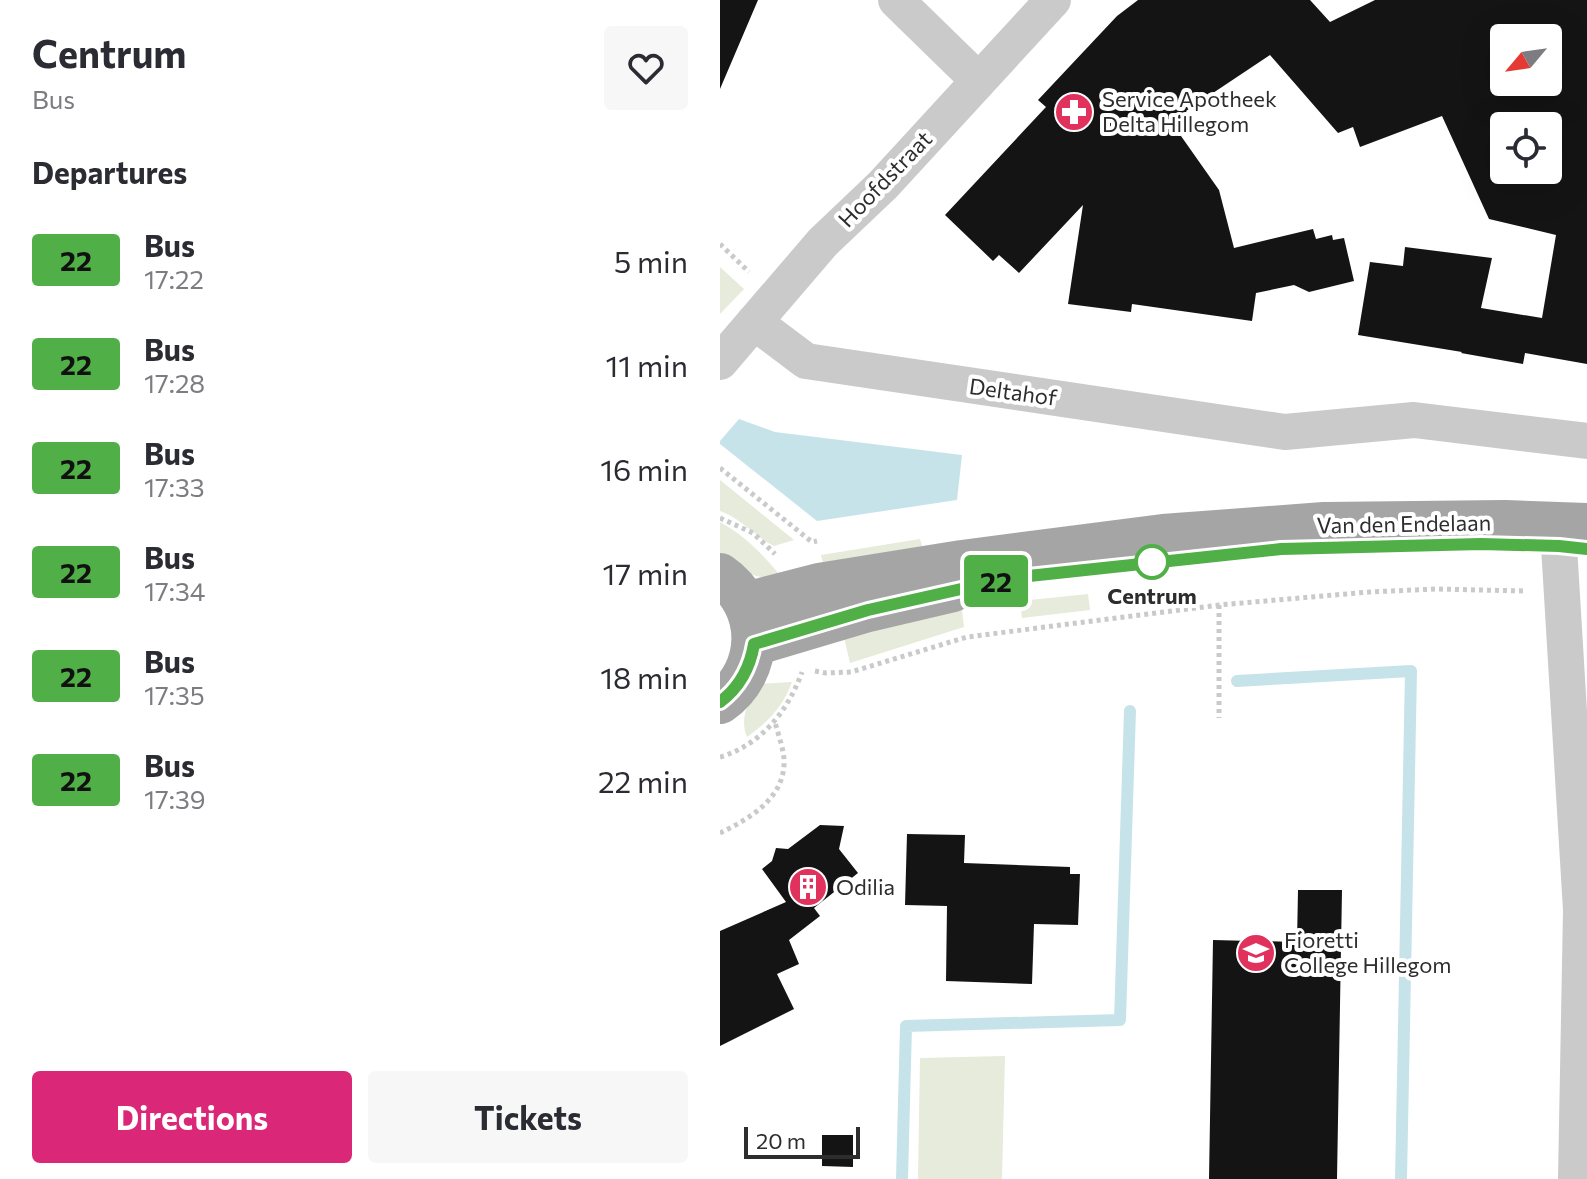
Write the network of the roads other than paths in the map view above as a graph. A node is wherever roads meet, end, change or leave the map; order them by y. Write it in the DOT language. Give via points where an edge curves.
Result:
graph roads {
  1 [pos="896,0"];
  2 [pos="1053,0"];
  3 [pos="978,80"];
  4 [pos="754,322"];
  5 [pos="720,362"];
  6 [pos="1587,441"];
  7 [pos="1578,540"];
  8 [pos="740,608"];
  9 [pos="720,702"];
  10 [pos="1576,1179"];
  1 -- 3 [label="street"];
  2 -- 3 [label="street, Hoofdstraat"];
  3 -- 4 [label="street, Hoofdstraat"];
  4 -- 5 [label="street, Hoofdstraat"];
  4 -- 6 [label="street, Deltahof" via="806,361 1285,432 1414,420"];
  7 -- 8 [label="main road, Van den Endelaan" via="1505,522 1324,524 1163,536 819,585"];
  7 -- 10 [label="street, Van den Endelaan" via="1560,591 1581,910"];
  8 -- 9 [label="main road" via="748,669"];
}
